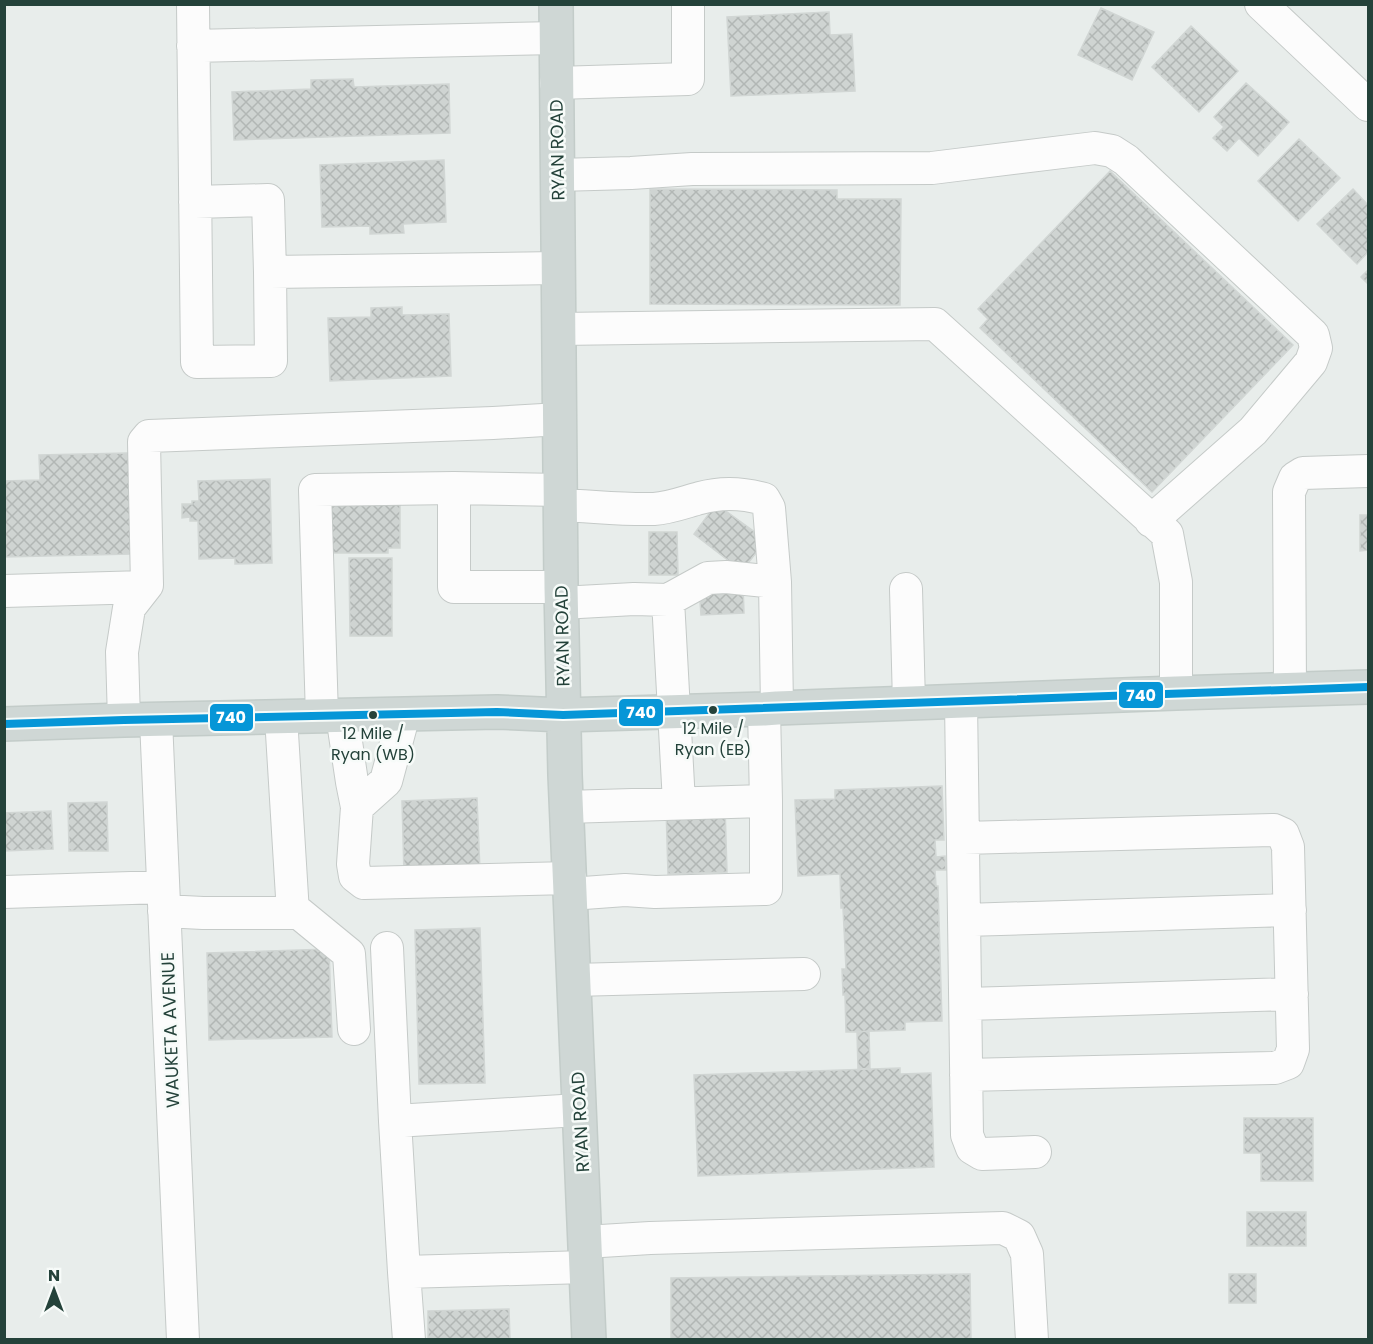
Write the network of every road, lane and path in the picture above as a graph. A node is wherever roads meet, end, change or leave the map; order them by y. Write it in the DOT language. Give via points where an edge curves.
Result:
graph roads {
  1 [pos="193,4"];
  2 [pos="556,4"];
  3 [pos="688,4"];
  4 [pos="1261,4"];
  5 [pos="556,38"];
  6 [pos="193,46"];
  7 [pos="556,84"];
  8 [pos="1363,89"];
  9 [pos="557,175"];
  10 [pos="195,202"];
  11 [pos="558,268"];
  12 [pos="270,272"];
  13 [pos="559,329"];
  14 [pos="560,419"];
  15 [pos="1368,471"];
  16 [pos="454,488"];
  17 [pos="560,497"];
  18 [pos="1151,521"];
  19 [pos="775,582"];
  20 [pos="145,587"];
  21 [pos="906,589"];
  22 [pos="4,591"];
  23 [pos="561,595"];
  24 [pos="668,600"];
  25 [pos="1368,687"];
  26 [pos="1290,689"];
  27 [pos="1176,693"];
  28 [pos="961,701"];
  29 [pos="909,703"];
  30 [pos="770,709"];
  31 [pos="674,712"];
  32 [pos="404,714"];
  33 [pos="332,715"];
  34 [pos="563,715"];
  35 [pos="281,717"];
  36 [pos="140,720"];
  37 [pos="4,724"];
  38 [pos="766,801"];
  39 [pos="679,803"];
  40 [pos="357,807"];
  41 [pos="566,807"];
  42 [pos="964,838"];
  43 [pos="570,886"];
  44 [pos="4,892"];
  45 [pos="164,899"];
  46 [pos="1290,910"];
  47 [pos="293,913"];
  48 [pos="965,920"];
  49 [pos="387,948"];
  50 [pos="804,974"];
  51 [pos="574,980"];
  52 [pos="1292,994"];
  53 [pos="966,1004"];
  54 [pos="354,1029"];
  55 [pos="966,1076"];
  56 [pos="579,1110"];
  57 [pos="395,1121"];
  58 [pos="1035,1152"];
  59 [pos="586,1254"];
  60 [pos="405,1272"];
  61 [pos="183,1340"];
  62 [pos="409,1340"];
  63 [pos="589,1340"];
  64 [pos="1032,1340"];
  1 -- 6 [label="street"];
  2 -- 5 [label="main road, RYAN ROAD"];
  3 -- 7 [label="street" via="688,79"];
  4 -- 8 [label="street"];
  5 -- 6 [label="street"];
  5 -- 7 [label="main road, RYAN ROAD"];
  6 -- 10 [label="street"];
  7 -- 9 [label="main road, RYAN ROAD"];
  9 -- 11 [label="main road, RYAN ROAD"];
  9 -- 18 [label="street" via="692,169 932,168 1095,148 1112,151 1313,335 1316,348 1311,362 1253,431"];
  10 -- 12 [label="street" via="268,200"];
  10 -- 12 [label="street" via="197,362 271,361"];
  11 -- 12 [label="street"];
  11 -- 13 [label="main road, RYAN ROAD"];
  13 -- 14 [label="main road, RYAN ROAD"];
  13 -- 18 [label="street" via="935,324"];
  14 -- 17 [label="main road, RYAN ROAD"];
  14 -- 20 [label="street" via="148,436 144,442"];
  15 -- 26 [label="street" via="1302,473 1289,492"];
  16 -- 17 [label="street"];
  16 -- 23 [label="street" via="454,587"];
  16 -- 33 [label="street" via="315,490"];
  17 -- 19 [label="street" via="655,509 721,493 764,499 770,508"];
  17 -- 23 [label="main road, RYAN ROAD"];
  18 -- 27 [label="street" via="1167,534 1176,582"];
  19 -- 24 [label="street" via="708,578"];
  19 -- 30 [label="street"];
  20 -- 22 [label="street"];
  20 -- 36 [label="street, WAUKETA AVENUE" via="129,608 123,652"];
  21 -- 29 [label="street"];
  23 -- 24 [label="street"];
  23 -- 34 [label="main road, RYAN ROAD"];
  24 -- 31 [label="street"];
  25 -- 26 [label="main road"];
  26 -- 27 [label="main road"];
  27 -- 28 [label="main road"];
  28 -- 29 [label="main road"];
  28 -- 42 [label="street"];
  29 -- 30 [label="main road"];
  30 -- 31 [label="main road"];
  30 -- 38 [label="street"];
  31 -- 34 [label="main road"];
  31 -- 39 [label="street"];
  32 -- 33 [label="main road"];
  32 -- 34 [label="main road"];
  32 -- 40 [label="street" via="386,781"];
  33 -- 35 [label="main road"];
  33 -- 40 [label="street"];
  34 -- 41 [label="main road, RYAN ROAD"];
  35 -- 36 [label="main road"];
  35 -- 47 [label="street"];
  36 -- 37 [label="main road"];
  36 -- 45 [label="street, WAUKETA AVENUE"];
  38 -- 39 [label="street"];
  38 -- 43 [label="street" via="766,889 655,892"];
  39 -- 41 [label="street"];
  40 -- 43 [label="street" via="353,864 355,876 364,883"];
  41 -- 43 [label="main road, RYAN ROAD"];
  42 -- 46 [label="street" via="1274,830 1283,834 1288,847"];
  42 -- 48 [label="street"];
  43 -- 51 [label="main road, RYAN ROAD"];
  44 -- 45 [label="street"];
  45 -- 47 [label="street" via="203,913"];
  45 -- 61 [label="street, WAUKETA AVENUE"];
  46 -- 48 [label="street"];
  46 -- 52 [label="street"];
  47 -- 54 [label="street" via="299,913 349,954"];
  48 -- 53 [label="street"];
  49 -- 57 [label="street"];
  50 -- 51 [label="street"];
  51 -- 56 [label="main road, RYAN ROAD"];
  52 -- 53 [label="street"];
  52 -- 55 [label="street" via="1293,1049 1288,1063 1275,1068"];
  53 -- 55 [label="street"];
  55 -- 58 [label="street" via="972,1148 982,1154"];
  56 -- 57 [label="street"];
  56 -- 59 [label="main road, RYAN ROAD"];
  57 -- 60 [label="street"];
  59 -- 60 [label="street"];
  59 -- 63 [label="main road, RYAN ROAD"];
  59 -- 64 [label="street" via="650,1238 1003,1228 1019,1236 1027,1254"];
  60 -- 62 [label="street"];
}
